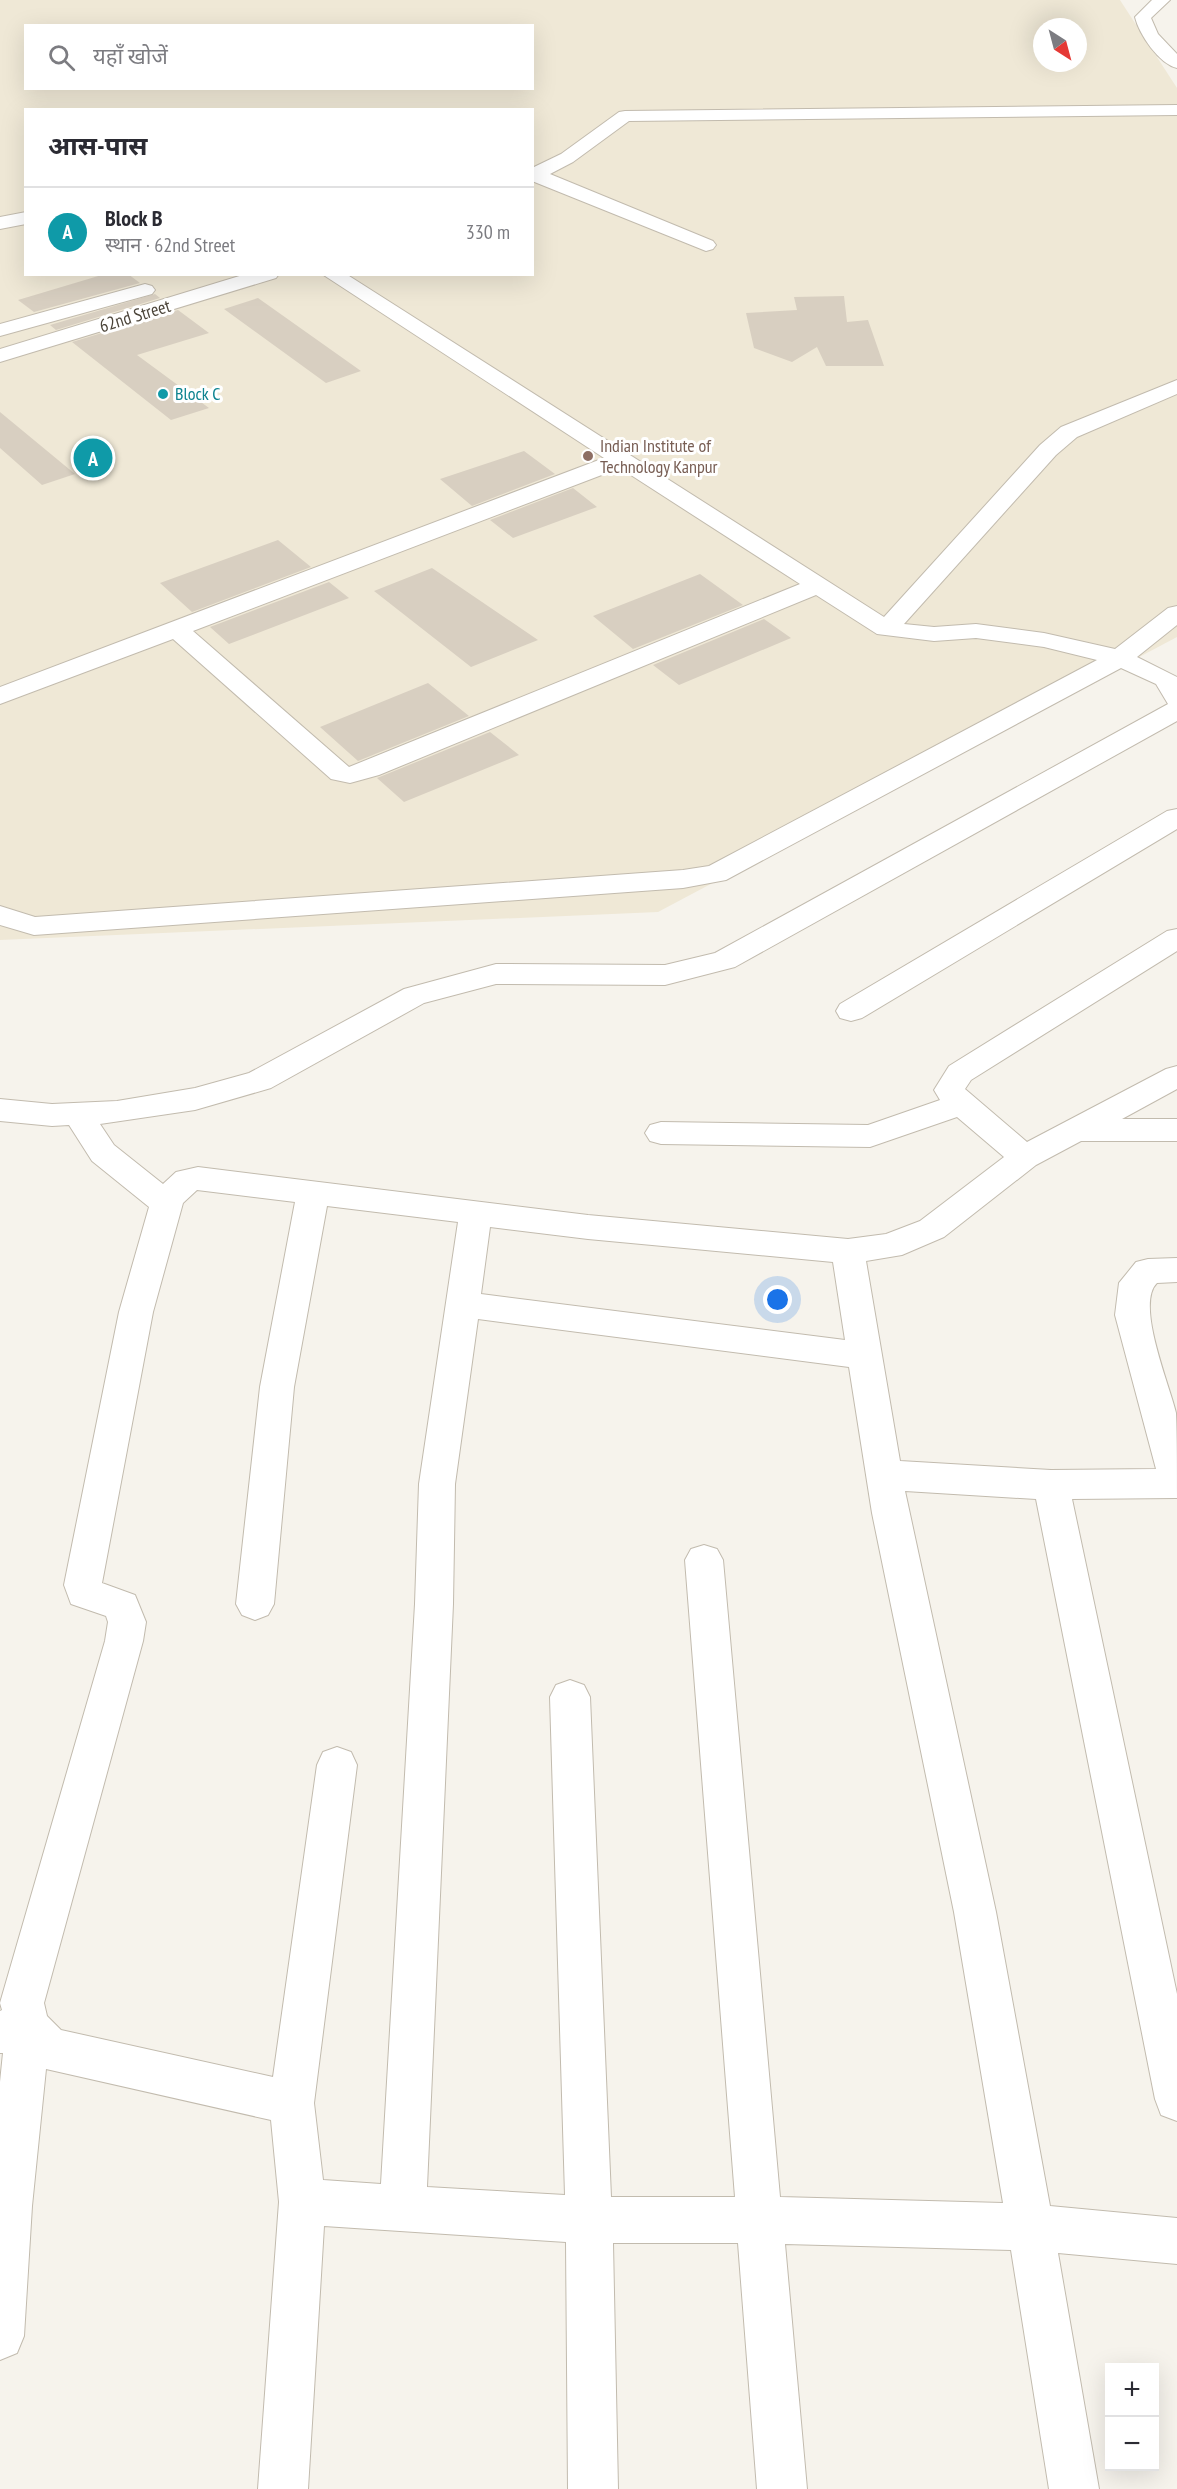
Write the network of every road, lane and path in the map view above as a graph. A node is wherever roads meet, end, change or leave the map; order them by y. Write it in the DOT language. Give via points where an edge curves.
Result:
graph roads {
  1 [pos="1162,0"];
  2 [pos="1177,63"];
  3 [pos="1177,110"];
  4 [pos="535,176"];
  5 [pos="24,218"];
  6 [pos="0,223"];
  7 [pos="706,245"];
  8 [pos="262,276"];
  9 [pos="335,276"];
  10 [pos="168,284"];
  11 [pos="0,330"];
  12 [pos="0,356"];
  13 [pos="1177,386"];
  14 [pos="623,459"];
  15 [pos="819,585"];
  16 [pos="1177,613"];
  17 [pos="176,629"];
  18 [pos="886,629"];
  19 [pos="1120,658"];
  20 [pos="1170,685"];
  21 [pos="0,696"];
  22 [pos="1177,710"];
  23 [pos="1177,817"];
  24 [pos="0,915"];
  25 [pos="1177,938"];
  26 [pos="851,1011"];
  27 [pos="1177,1076"];
  28 [pos="961,1104"];
  29 [pos="0,1110"];
  30 [pos="78,1114"];
  31 [pos="1077,1130"];
  32 [pos="1177,1130"];
  33 [pos="662,1133"];
  34 [pos="1025,1157"];
  35 [pos="313,1193"];
  36 [pos="168,1198"];
  37 [pos="476,1213"];
  38 [pos="848,1251"];
  39 [pos="1177,1270"];
  40 [pos="462,1304"];
  41 [pos="865,1356"];
  42 [pos="884,1475"];
  43 [pos="1177,1482"];
  44 [pos="1051,1485"];
  45 [pos="704,1560"];
  46 [pos="255,1604"];
  47 [pos="570,1697"];
  48 [pos="337,1765"];
  49 [pos="14,2029"];
  50 [pos="1177,2099"];
  51 [pos="292,2103"];
  52 [pos="302,2202"];
  53 [pos="403,2207"];
  54 [pos="589,2220"];
  55 [pos="761,2220"];
  56 [pos="1031,2227"];
  57 [pos="1177,2241"];
  58 [pos="0,2336"];
  59 [pos="283,2489"];
  60 [pos="593,2489"];
  61 [pos="782,2489"];
  62 [pos="1074,2489"];
  1 -- 2 [label="street" via="1143,17 1144,26 1153,41"];
  3 -- 4 [label="street" via="625,116"];
  4 -- 7 [label="street"];
  5 -- 6 [label="street"];
  8 -- 12 [label="street, 62nd Street"];
  9 -- 14 [label="street"];
  10 -- 11 [label="street"];
  13 -- 18 [label="street" via="1069,432 1048,450"];
  14 -- 15 [label="street"];
  14 -- 17 [label="street"];
  15 -- 17 [label="street" via="350,775 340,773"];
  15 -- 18 [label="street"];
  16 -- 19 [label="street"];
  17 -- 21 [label="street"];
  18 -- 19 [label="street" via="934,634 976,631 1044,640"];
  19 -- 20 [label="street"];
  19 -- 24 [label="street" via="716,874 34,926"];
  22 -- 30 [label="street" via="725,960 665,975 496,974 414,996 260,1081 195,1099"];
  23 -- 26 [label="street"];
  25 -- 28 [label="street" via="960,1073 949,1090"];
  27 -- 31 [label="street"];
  28 -- 33 [label="street" via="870,1136"];
  28 -- 34 [label="street"];
  29 -- 30 [label="street"];
  30 -- 36 [label="street" via="103,1153 159,1198"];
  31 -- 32 [label="street"];
  31 -- 34 [label="street"];
  34 -- 38 [label="street" via="932,1229 890,1246"];
  35 -- 36 [label="street" via="198,1178 187,1180"];
  35 -- 37 [label="street"];
  35 -- 46 [label="street" via="277,1387"];
  36 -- 49 [label="street" via="136,1312 83,1585 84,1593 92,1598 122,1606 127,1622 124,1641"];
  37 -- 38 [label="street"];
  37 -- 40 [label="street"];
  38 -- 41 [label="street"];
  39 -- 43 [label="street" via="1148,1271 1136,1283 1132,1314"];
  40 -- 41 [label="street"];
  40 -- 53 [label="street" via="437,1484"];
  41 -- 42 [label="street"];
  42 -- 44 [label="street"];
  42 -- 56 [label="street" via="975,1912"];
  43 -- 44 [label="street"];
  44 -- 50 [label="street"];
  45 -- 55 [label="street"];
  47 -- 54 [label="street"];
  48 -- 51 [label="street"];
  49 -- 51 [label="street" via="50,2049"];
  49 -- 58 [label="street" via="9,2206"];
  51 -- 52 [label="street"];
  52 -- 53 [label="street"];
  52 -- 59 [label="street"];
  53 -- 54 [label="street"];
  54 -- 55 [label="street"];
  54 -- 60 [label="street"];
  55 -- 56 [label="street"];
  55 -- 61 [label="street"];
  56 -- 57 [label="street"];
  56 -- 62 [label="street"];
}
